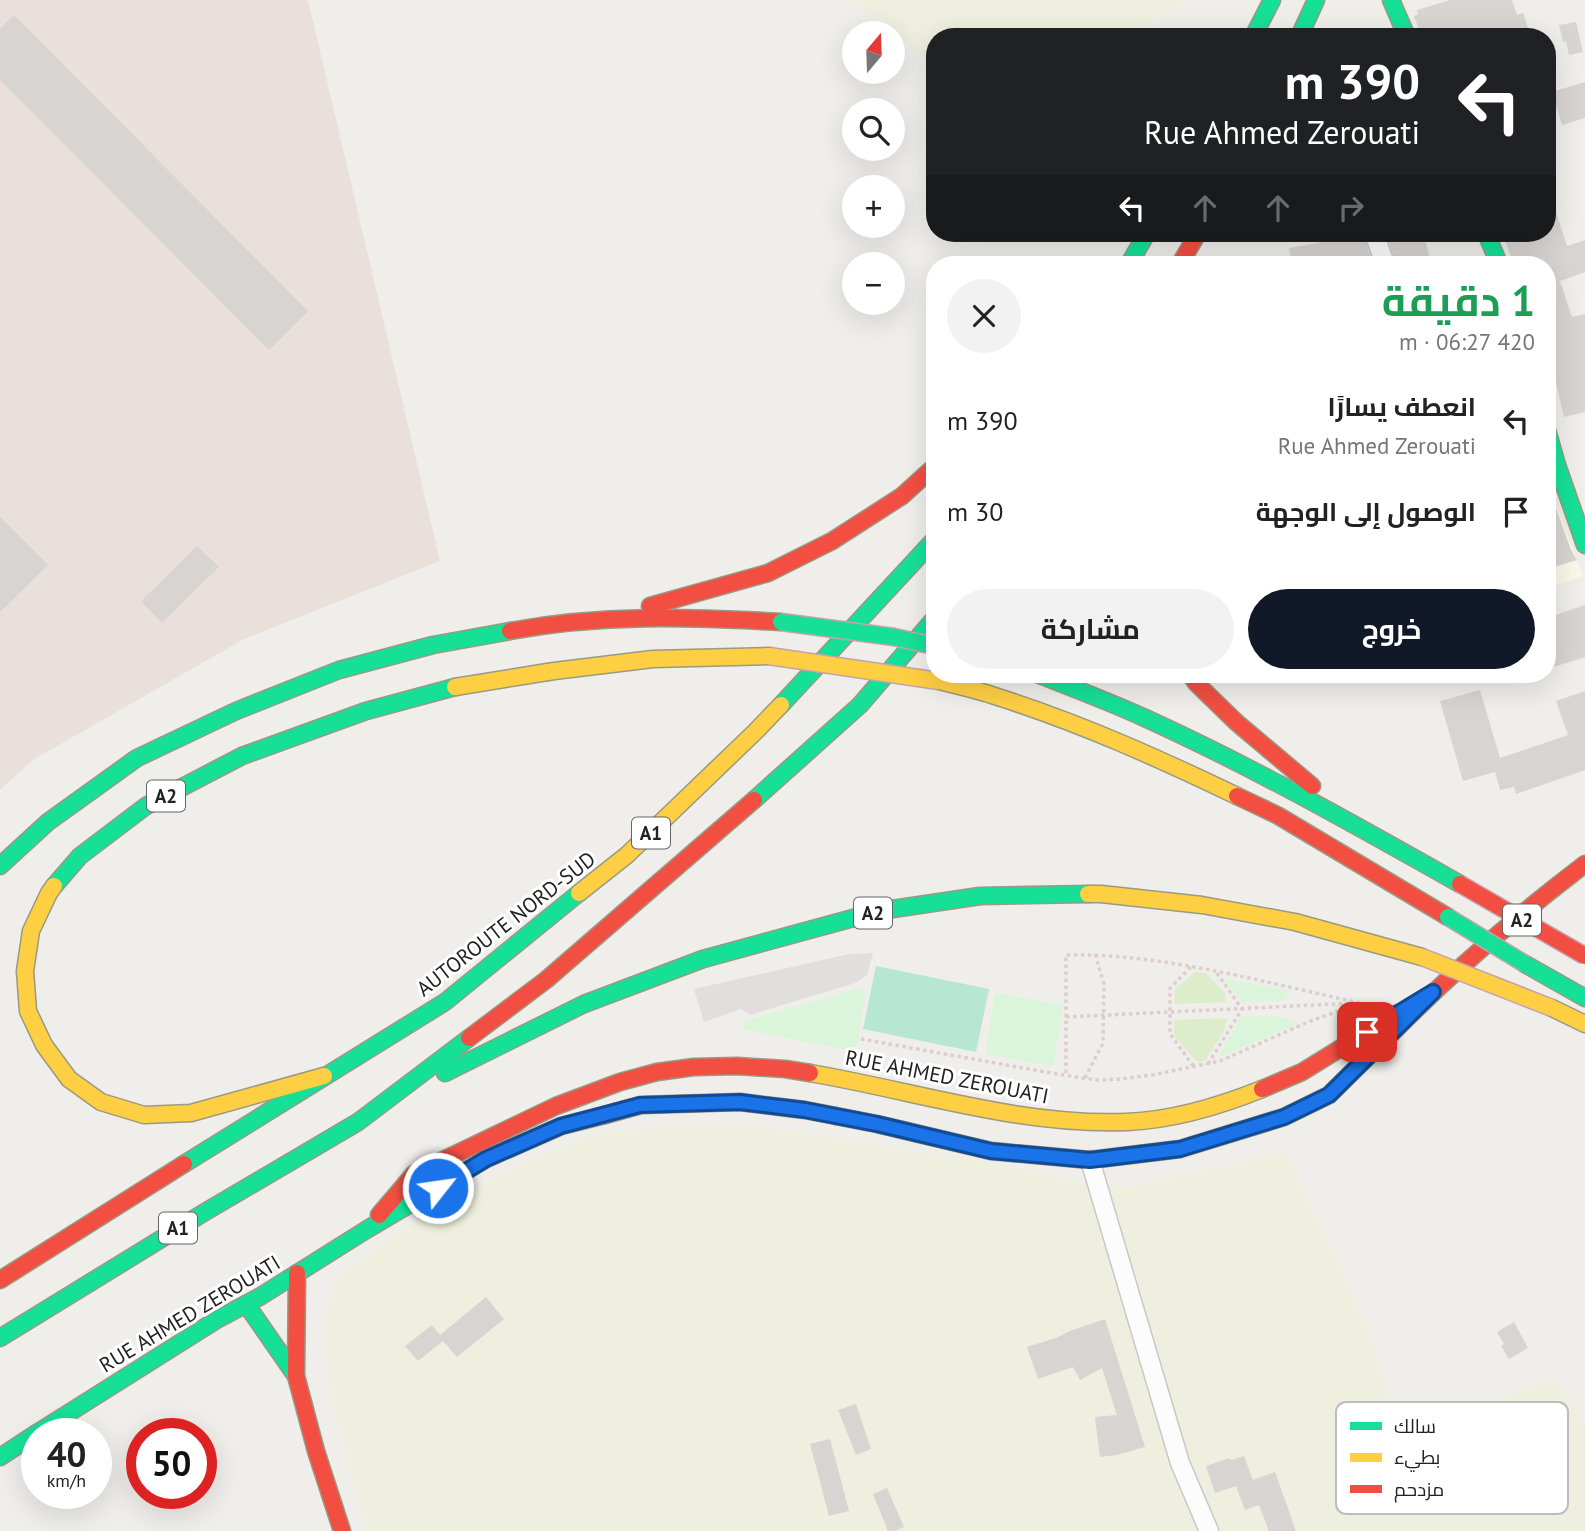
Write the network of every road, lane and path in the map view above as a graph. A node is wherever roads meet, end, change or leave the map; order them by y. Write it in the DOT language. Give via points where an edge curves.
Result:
graph roads {
  1 [pos="1272,0"];
  2 [pos="1316,0"];
  3 [pos="1391,0"];
  4 [pos="1258,28"];
  5 [pos="1303,28"];
  6 [pos="1403,28"];
  7 [pos="1140,242"];
  8 [pos="1129,256"];
  9 [pos="926,474"];
  10 [pos="1556,476"];
  11 [pos="1585,545"];
  12 [pos="926,549"];
  13 [pos="598,619"];
  14 [pos="926,628"];
  15 [pos="926,644"];
  16 [pos="926,679"];
  17 [pos="946,683"];
  18 [pos="1062,683"];
  19 [pos="1196,683"];
  20 [pos="1367,832"];
  21 [pos="1585,864"];
  22 [pos="0,866"];
  23 [pos="1095,954"];
  24 [pos="1585,956"];
  25 [pos="1191,967"];
  26 [pos="1215,972"];
  27 [pos="1433,992"];
  28 [pos="1585,998"];
  29 [pos="1361,1003"];
  30 [pos="1242,1009"];
  31 [pos="1170,1012"];
  32 [pos="1104,1016"];
  33 [pos="1066,1017"];
  34 [pos="1585,1024"];
  35 [pos="860,1039"];
  36 [pos="1209,1064"];
  37 [pos="1194,1067"];
  38 [pos="1066,1075"];
  39 [pos="324,1076"];
  40 [pos="1084,1078"];
  41 [pos="358,1122"];
  42 [pos="1090,1160"];
  43 [pos="366,1230"];
  44 [pos="297,1273"];
  45 [pos="0,1280"];
  46 [pos="246,1304"];
  47 [pos="0,1338"];
  48 [pos="296,1376"];
  49 [pos="61,1418"];
  50 [pos="21,1443"];
  51 [pos="0,1457"];
  52 [pos="342,1531"];
  53 [pos="1209,1531"];
  1 -- 4 [label="main road"];
  2 -- 5 [label="main road"];
  3 -- 6 [label="main road"];
  7 -- 8 [label="main road"];
  9 -- 13 [label="main road" via="902,496 832,541 768,573"];
  10 -- 11 [label="main road"];
  12 -- 39 [label="main road, AUTOROUTE NORD-SUD / A1" via="755,732 627,855 445,1002"];
  13 -- 15 [label="main road, bridge" via="781,622"];
  13 -- 22 [label="main road" via="433,645 338,670 236,710 137,758 48,822"];
  14 -- 41 [label="main road, A1" via="860,705 718,833 546,980"];
  16 -- 39 [label="main road, A2, bridge" via="769,656 653,659 460,687 366,711 242,756 146,806 80,856 49,893 31,932 25,971 28,1011 44,1045 69,1079 101,1102 144,1115 191,1113"];
  17 -- 28 [label="main road, A2, bridge" via="1088,729 1186,771 1277,816"];
  18 -- 20 [label="main road" via="1273,779"];
  19 -- 20 [label="main road"];
  20 -- 24 [label="main road, A2, bridge"];
  21 -- 27 [label="main road"];
  23 -- 25 [label="path"];
  23 -- 32 [label="path" via="1104,984"];
  23 -- 33 [label="path" via="1066,955"];
  25 -- 26 [label="path"];
  25 -- 31 [label="path" via="1170,988"];
  26 -- 29 [label="path"];
  26 -- 30 [label="path"];
  27 -- 42 [label="main road, RUE AHMED ZEROUATI" via="1329,1095 1284,1117 1180,1149"];
  27 -- 43 [label="main road, RUE AHMED ZEROUATI" via="1302,1072 1235,1100 1130,1122 1016,1115 785,1069 694,1067 657,1072 555,1106 414,1174"];
  29 -- 30 [label="path"];
  29 -- 36 [label="path"];
  30 -- 31 [label="path"];
  30 -- 36 [label="path"];
  31 -- 32 [label="path"];
  31 -- 37 [label="path" via="1170,1034"];
  32 -- 33 [label="path"];
  32 -- 40 [label="path" via="1103,1043"];
  33 -- 38 [label="path"];
  34 -- 41 [label="main road, A2, bridge" via="1422,957 1295,922 1202,905 1101,894 980,896 879,912 703,959 584,1004"];
  35 -- 38 [label="path"];
  36 -- 37 [label="path"];
  37 -- 40 [label="path" via="1120,1079"];
  38 -- 40 [label="path"];
  39 -- 45 [label="main road, AUTOROUTE NORD-SUD / A1"];
  41 -- 47 [label="main road, A1"];
  42 -- 43 [label="main road, RUE AHMED ZEROUATI" via="991,1151 877,1124 740,1102 640,1105 561,1126 486,1159"];
  42 -- 53 [label="street" via="1180,1462"];
  43 -- 44 [label="main road, RUE AHMED ZEROUATI"];
  44 -- 46 [label="main road, RUE AHMED ZEROUATI"];
  44 -- 48 [label="main road"];
  46 -- 48 [label="main road"];
  46 -- 49 [label="main road, RUE AHMED ZEROUATI"];
  48 -- 52 [label="main road"];
  50 -- 51 [label="main road, RUE AHMED ZEROUATI"];
}
